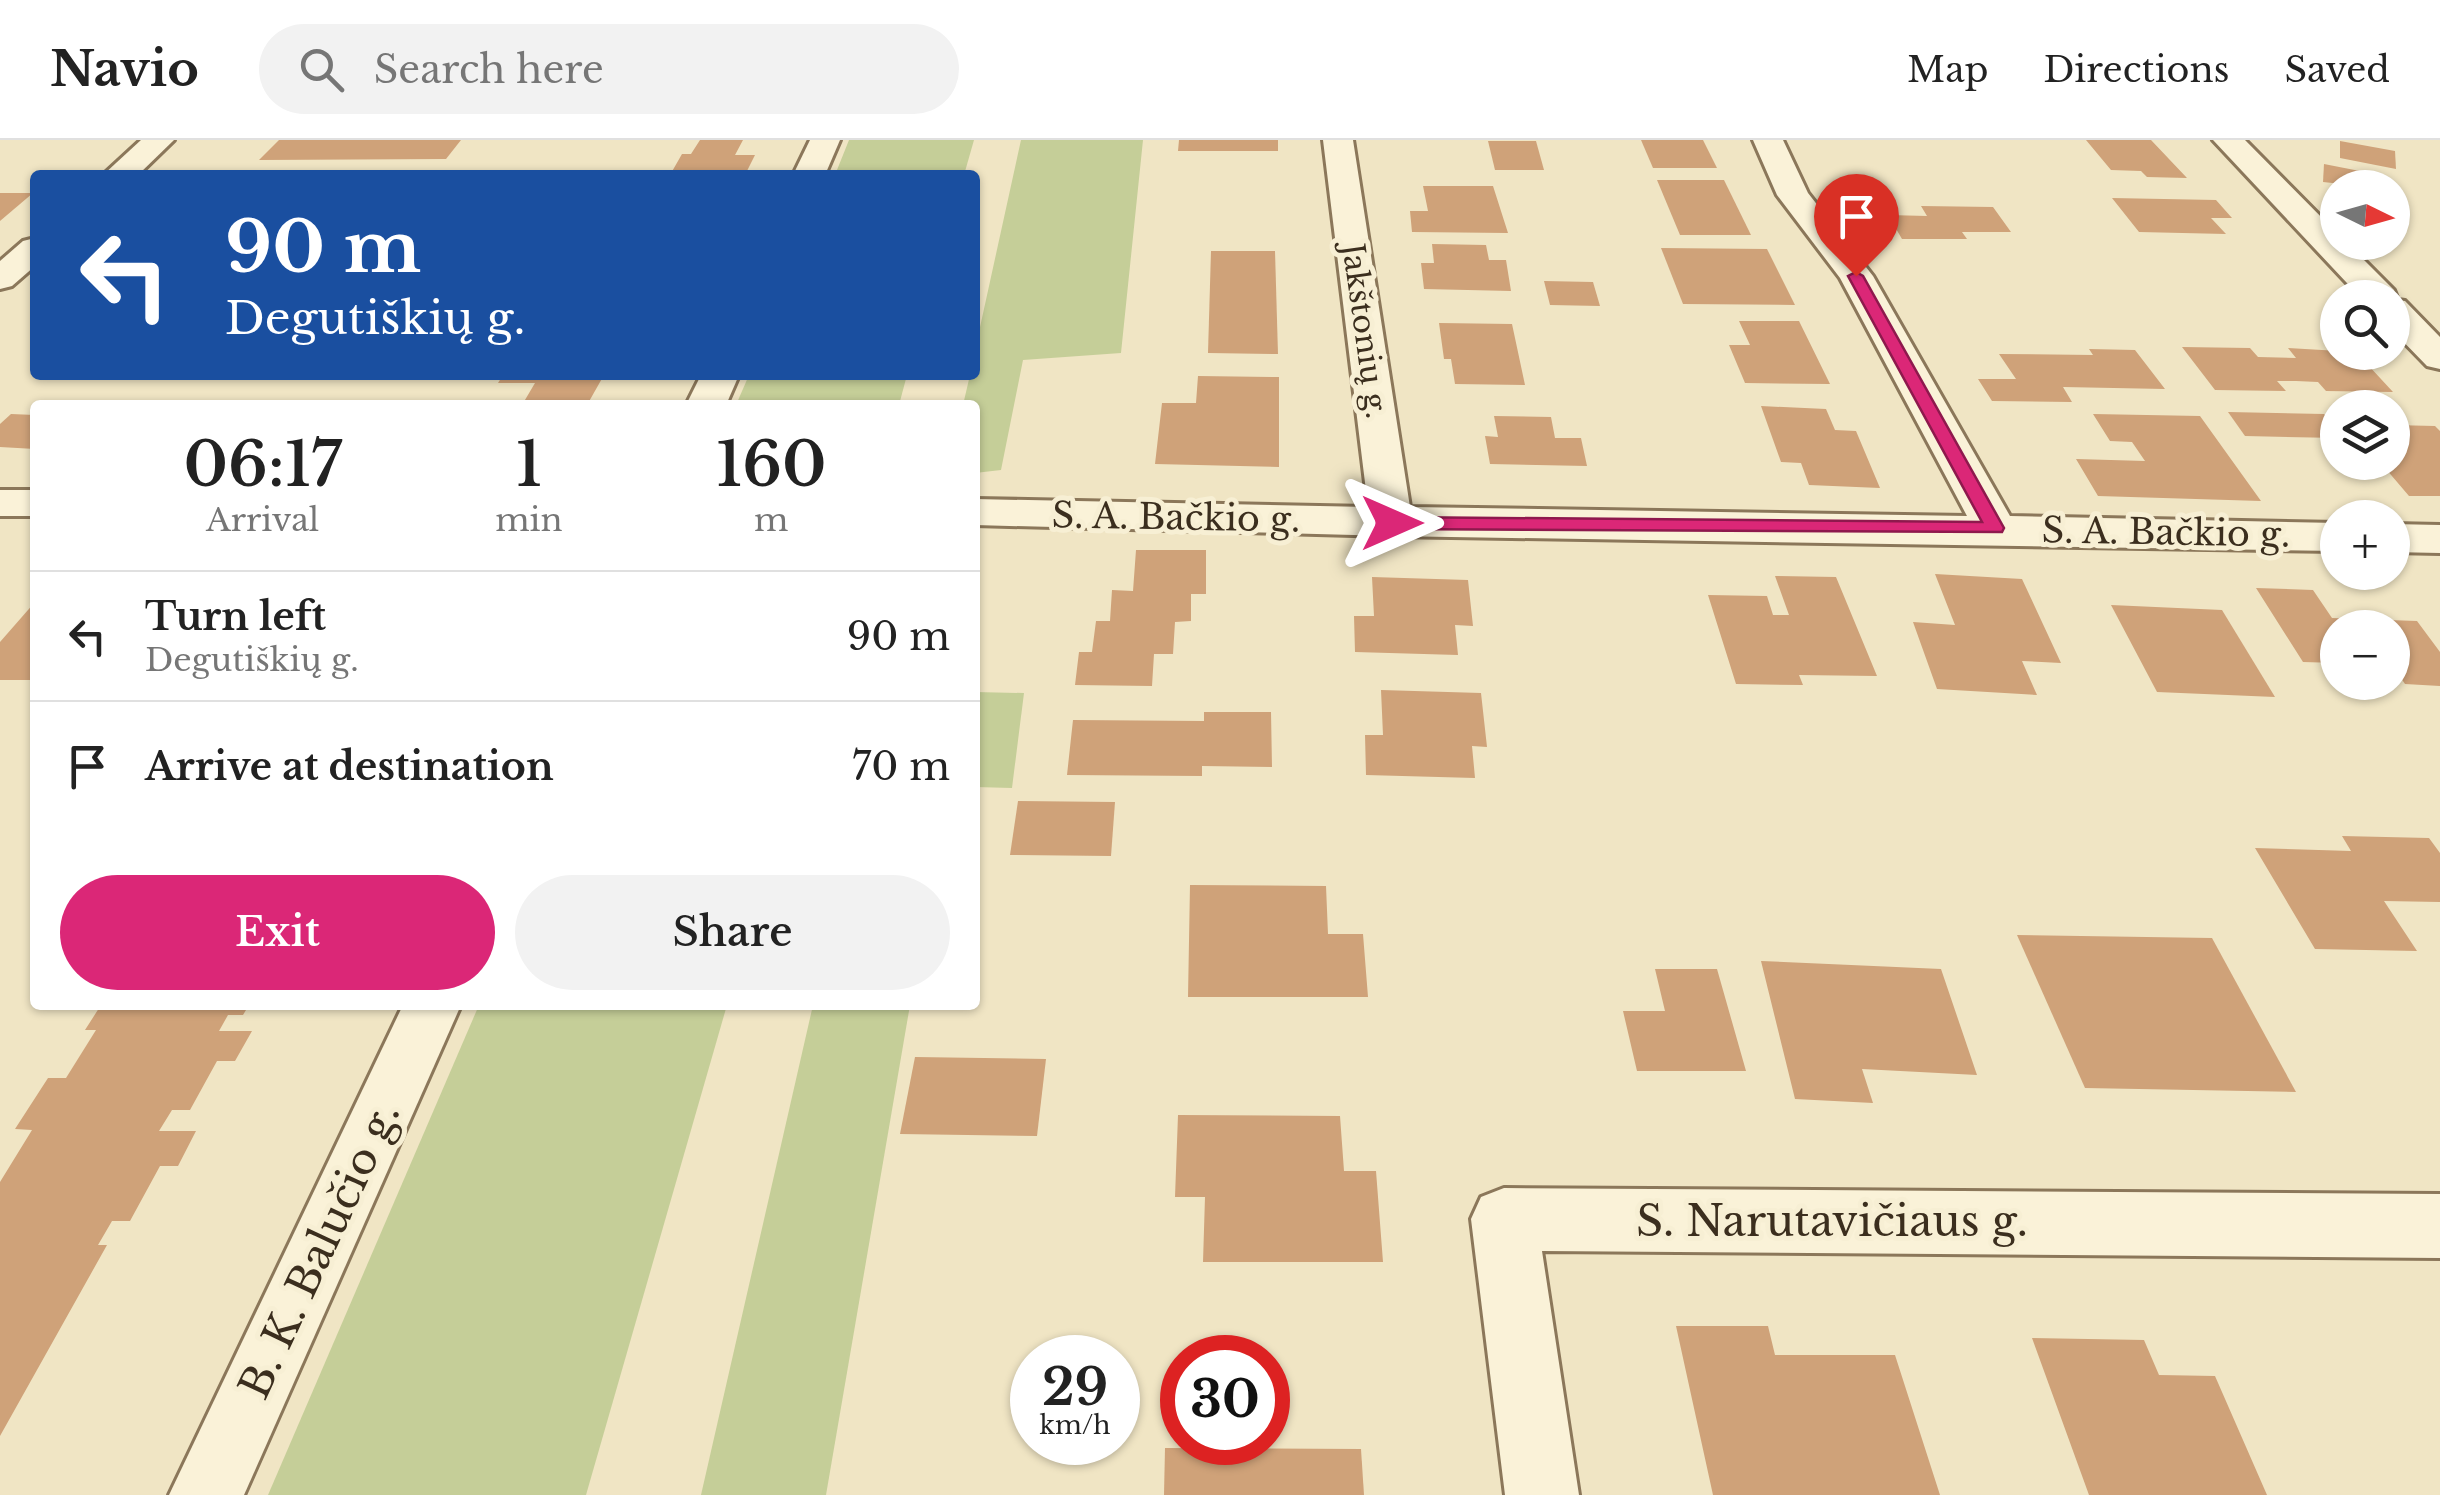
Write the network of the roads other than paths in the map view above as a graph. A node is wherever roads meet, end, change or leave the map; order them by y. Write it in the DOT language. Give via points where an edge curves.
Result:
graph roads {
  1 [pos="159,140"];
  2 [pos="824,140"];
  3 [pos="1338,140"];
  4 [pos="1768,140"];
  5 [pos="2228,140"];
  6 [pos="125,170"];
  7 [pos="811,170"];
  8 [pos="30,252"];
  9 [pos="0,279"];
  10 [pos="2364,280"];
  11 [pos="2410,327"];
  12 [pos="2440,358"];
  13 [pos="0,503"];
  14 [pos="30,503"];
  15 [pos="980,512"];
  16 [pos="1392,523"];
  17 [pos="1995,528"];
  18 [pos="2320,537"];
  19 [pos="2410,538"];
  20 [pos="2440,539"];
  21 [pos="430,1010"];
  22 [pos="2440,1226"];
  23 [pos="206,1495"];
  24 [pos="1542,1495"];
  1 -- 6 [label="street"];
  2 -- 7 [label="street"];
  3 -- 16 [label="street, Jakštonių g."];
  4 -- 17 [label="street" via="1793,195 1856,276"];
  5 -- 10 [label="street"];
  8 -- 9 [label="street"];
  11 -- 12 [label="street"];
  13 -- 14 [label="street"];
  15 -- 16 [label="street, S. A. Bačkio g."];
  16 -- 17 [label="street, S. A. Bačkio g."];
  17 -- 18 [label="street, S. A. Bačkio g."];
  19 -- 20 [label="street"];
  21 -- 23 [label="street, B. K. Balučio g."];
  22 -- 24 [label="street, S. Narutavičiaus g." via="1504,1218"];
}
